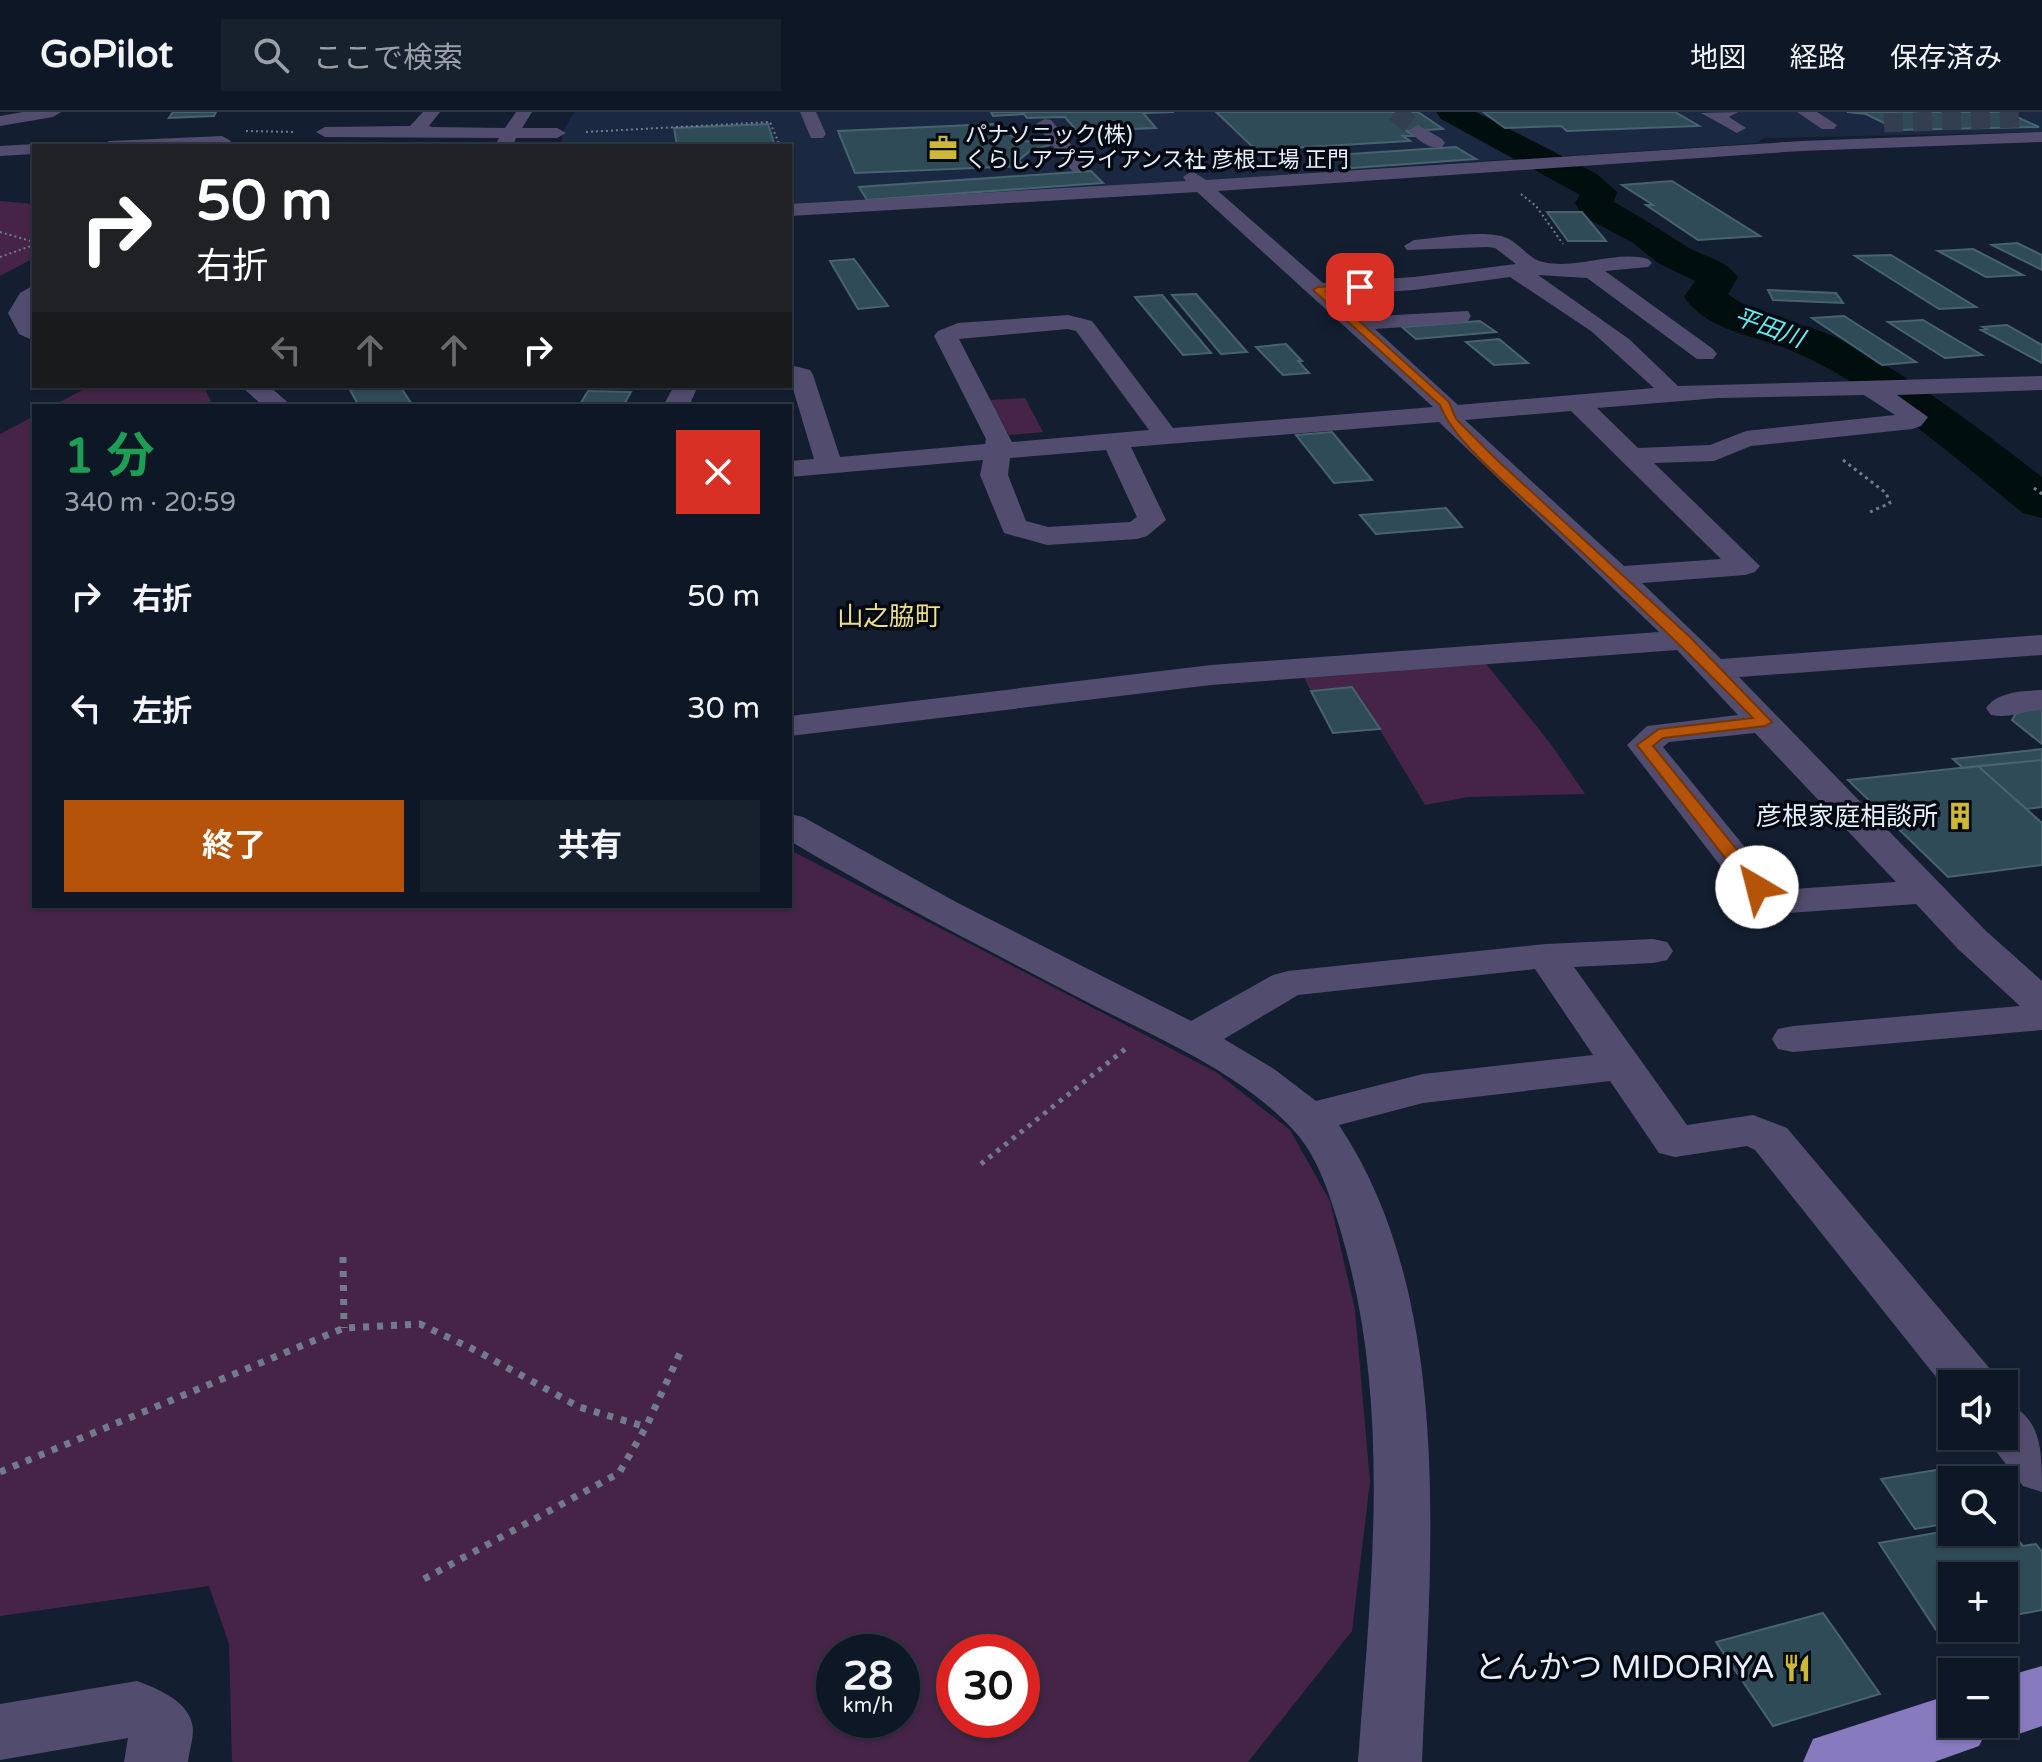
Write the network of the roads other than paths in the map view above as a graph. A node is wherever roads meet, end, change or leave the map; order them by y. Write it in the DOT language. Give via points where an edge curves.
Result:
graph roads {
  1 [pos="53,112"];
  2 [pos="432,112"];
  3 [pos="524,112"];
  4 [pos="808,112"];
  5 [pos="1801,119"];
  6 [pos="0,121"];
  7 [pos="1740,123"];
  8 [pos="1045,124"];
  9 [pos="1835,125"];
  10 [pos="1705,129"];
  11 [pos="1418,130"];
  12 [pos="325,132"];
  13 [pos="557,133"];
  14 [pos="817,134"];
  15 [pos="225,135"];
  16 [pos="428,136"];
  17 [pos="507,139"];
  18 [pos="2038,139"];
  19 [pos="130,144"];
  20 [pos="1405,145"];
  21 [pos="32,149"];
  22 [pos="0,151"];
  23 [pos="1189,160"];
  24 [pos="1079,167"];
  25 [pos="1203,187"];
  26 [pos="792,210"];
  27 [pos="1414,246"];
  28 [pos="1641,263"];
  29 [pos="1586,268"];
  30 [pos="1526,270"];
  31 [pos="1318,290"];
  32 [pos="32,295"];
  33 [pos="1460,316"];
  34 [pos="1356,324"];
  35 [pos="32,332"];
  36 [pos="1705,354"];
  37 [pos="792,373"];
  38 [pos="2042,383"];
  39 [pos="1877,386"];
  40 [pos="256,388"];
  41 [pos="1672,394"];
  42 [pos="276,404"];
  43 [pos="1578,404"];
  44 [pos="1448,414"];
  45 [pos="1166,436"];
  46 [pos="1115,441"];
  47 [pos="999,451"];
  48 [pos="1632,456"];
  49 [pos="829,465"];
  50 [pos="792,469"];
  51 [pos="1616,576"];
  52 [pos="1685,640"];
  53 [pos="2042,645"];
  54 [pos="1714,669"];
  55 [pos="2042,700"];
  56 [pos="2003,708"];
  57 [pos="792,726"];
  58 [pos="1768,726"];
  59 [pos="1809,727"];
  60 [pos="792,826"];
  61 [pos="1941,896"];
  62 [pos="1653,951"];
  63 [pos="1546,956"];
  64 [pos="2042,1003"];
  65 [pos="2042,1017"];
  66 [pos="1192,1039"];
  67 [pos="1793,1039"];
  68 [pos="1622,1066"];
  69 [pos="1309,1119"];
  70 [pos="1961,1370"];
  71 [pos="2018,1440"];
  72 [pos="2042,1470"];
  73 [pos="2042,1696"];
  74 [pos="2018,1704"];
  75 [pos="1938,1730"];
  76 [pos="0,1732"];
  77 [pos="156,1762"];
  78 [pos="1390,1762"];
  79 [pos="1838,1762"];
  1 -- 6 [label="street"];
  2 -- 16 [label="street" via="417,128"];
  3 -- 17 [label="street"];
  4 -- 14 [label="street"];
  5 -- 9 [label="street"];
  7 -- 10 [label="street"];
  8 -- 24 [label="street"];
  11 -- 20 [label="street" via="1442,143"];
  12 -- 16 [label="street"];
  13 -- 17 [label="street"];
  15 -- 19 [label="street"];
  16 -- 17 [label="street"];
  18 -- 25 [label="street" via="1801,146"];
  21 -- 22 [label="street"];
  23 -- 25 [label="street"];
  25 -- 26 [label="street"];
  25 -- 31 [label="street"];
  27 -- 30 [label="street" via="1501,243"];
  28 -- 29 [label="street"];
  29 -- 30 [label="street"];
  29 -- 36 [label="street"];
  30 -- 31 [label="street"];
  30 -- 41 [label="street" via="1657,374"];
  31 -- 34 [label="street"];
  32 -- 35 [label="street" via="18,315"];
  33 -- 34 [label="street"];
  34 -- 44 [label="street" via="1445,404"];
  37 -- 49 [label="street" via="801,375"];
  38 -- 39 [label="street"];
  39 -- 41 [label="street"];
  39 -- 48 [label="street" via="1915,417 1912,421 1746,439 1714,453"];
  40 -- 42 [label="street"];
  41 -- 43 [label="street"];
  43 -- 44 [label="street"];
  43 -- 48 [label="street"];
  44 -- 45 [label="street"];
  44 -- 51 [label="street" via="1493,463"];
  45 -- 46 [label="street"];
  45 -- 47 [label="street" via="1084,326 1068,322 958,330 946,336 999,439"];
  46 -- 47 [label="street"];
  46 -- 47 [label="street" via="1152,520 1137,530 1047,536 1014,527 994,475"];
  47 -- 49 [label="street"];
  48 -- 51 [label="street" via="1745,566"];
  49 -- 50 [label="street"];
  51 -- 52 [label="street"];
  52 -- 54 [label="street"];
  52 -- 57 [label="street" via="1211,675"];
  53 -- 54 [label="street"];
  54 -- 58 [label="street"];
  55 -- 56 [label="street"];
  58 -- 59 [label="street"];
  58 -- 61 [label="street"];
  58 -- 61 [label="street" via="1659,733 1644,745 1757,887 1788,901"];
  60 -- 66 [label="street"];
  61 -- 64 [label="street"];
  62 -- 63 [label="street"];
  63 -- 66 [label="street" via="1288,984"];
  63 -- 68 [label="street"];
  65 -- 67 [label="street"];
  66 -- 69 [label="street" via="1270,1087"];
  68 -- 69 [label="street" via="1376,1099"];
  68 -- 70 [label="street" via="1675,1142 1753,1130 1771,1139"];
  69 -- 78 [label="street" via="1339,1161 1360,1214 1393,1340 1404,1465"];
  71 -- 72 [label="street"];
  73 -- 74 [label="main road"];
  75 -- 79 [label="main road"];
  76 -- 77 [label="street" via="137,1709 162,1727"];
}
